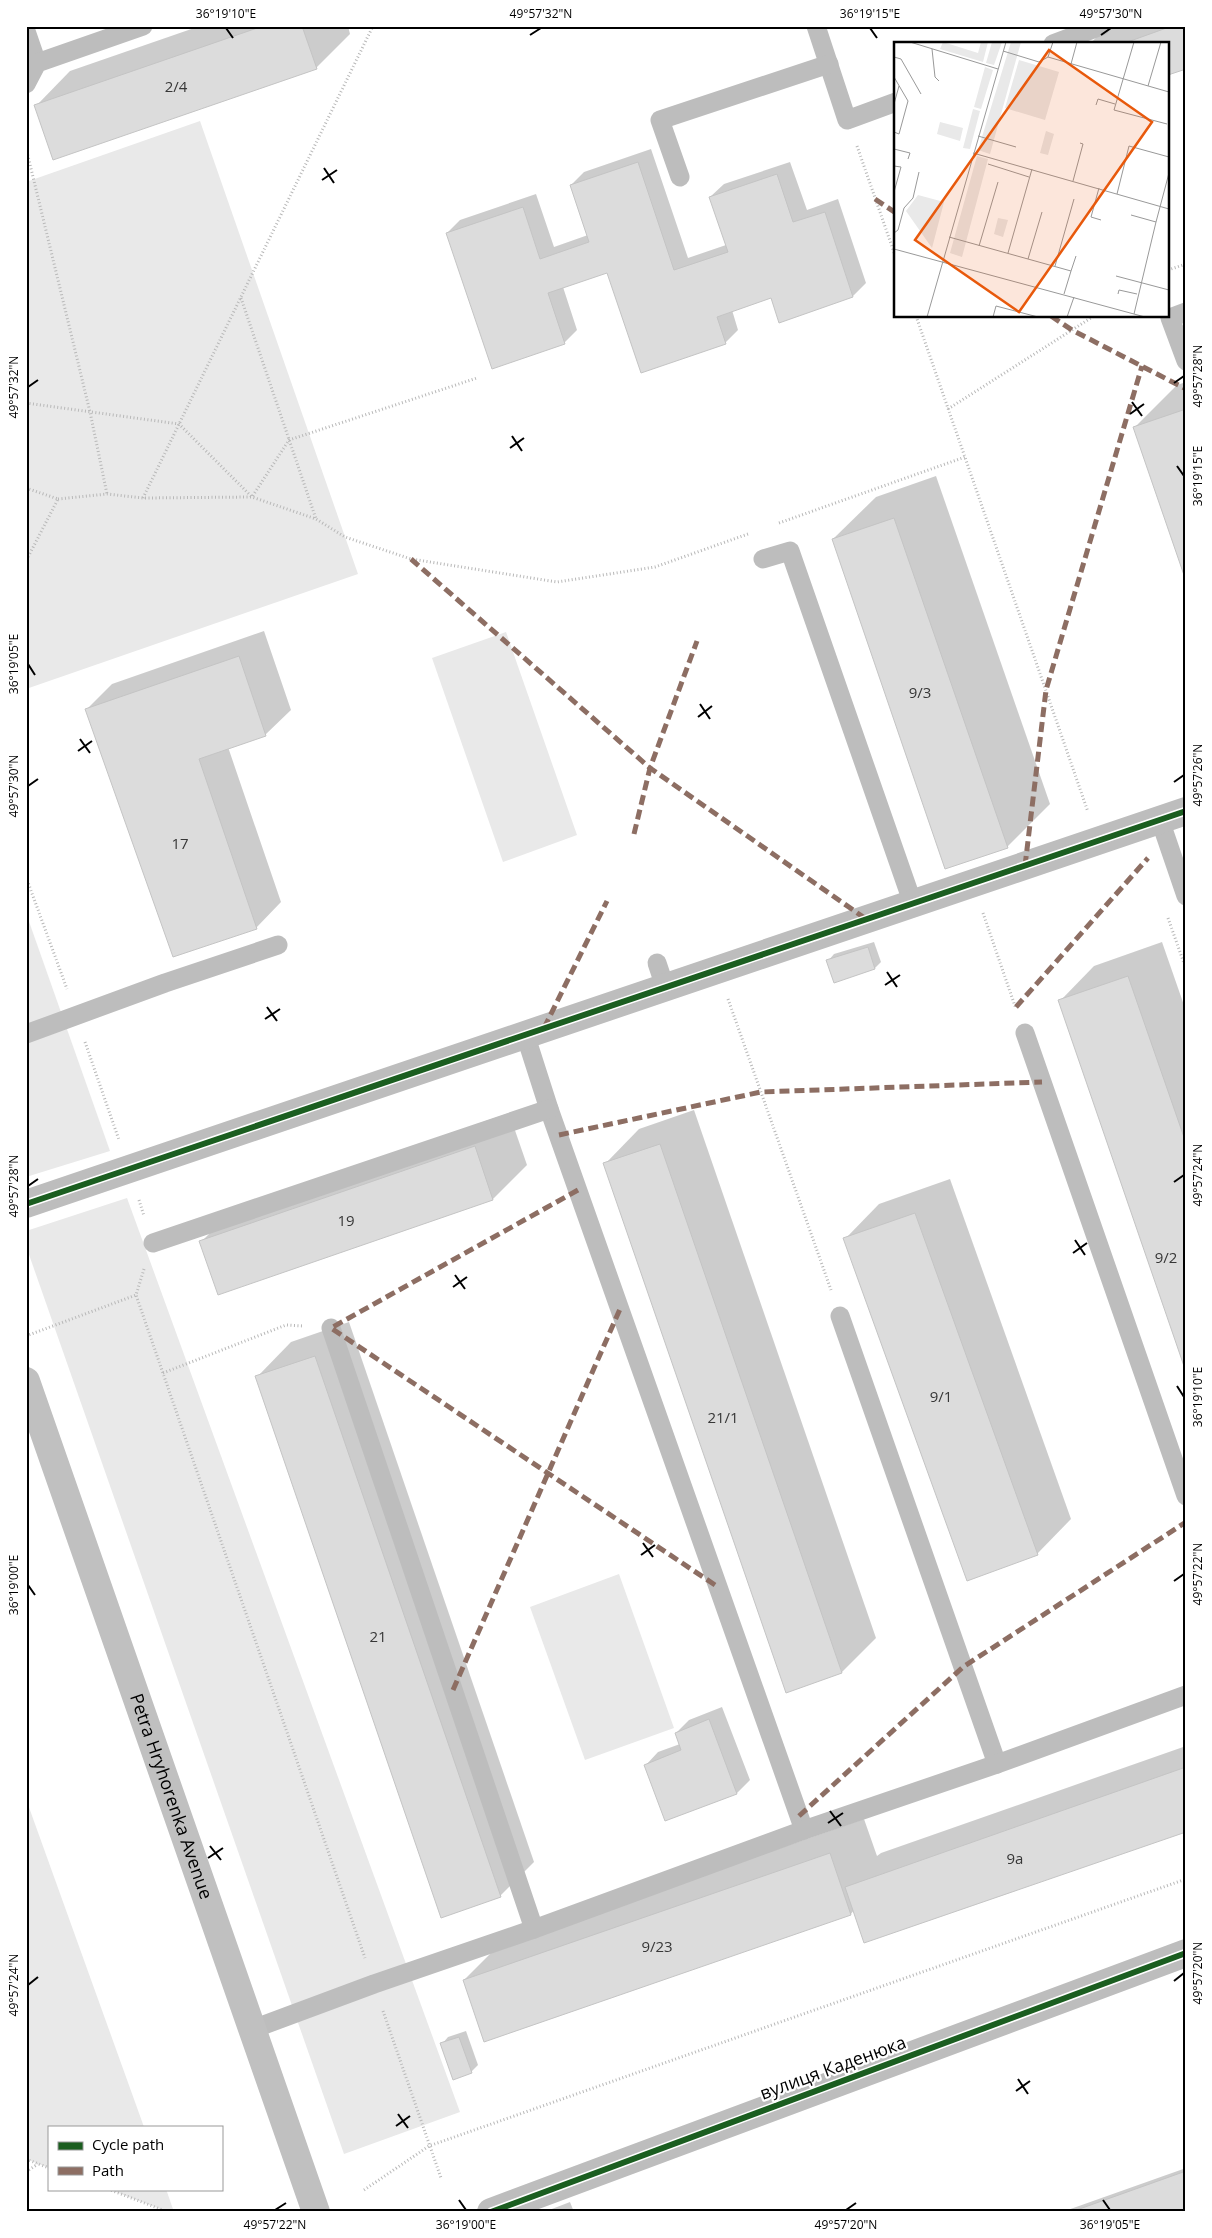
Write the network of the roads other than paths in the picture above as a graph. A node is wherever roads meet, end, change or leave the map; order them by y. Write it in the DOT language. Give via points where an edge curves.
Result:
graph roads {
  1 [pos="142,26"];
  2 [pos="816,26"];
  3 [pos="1100,26"];
  4 [pos="26,31"];
  5 [pos="1058,42"];
  6 [pos="37,63"];
  7 [pos="829,64"];
  8 [pos="26,84"];
  9 [pos="894,103"];
  10 [pos="680,177"];
  11 [pos="1186,312"];
  12 [pos="1186,361"];
  13 [pos="763,559"];
  14 [pos="1186,811"];
  15 [pos="1160,820"];
  16 [pos="1186,896"];
  17 [pos="913,904"];
  18 [pos="278,945"];
  19 [pos="1025,1033"];
  20 [pos="26,1034"];
  21 [pos="525,1034"];
  22 [pos="549,1109"];
  23 [pos="26,1204"];
  24 [pos="153,1243"];
  25 [pos="840,1316"];
  26 [pos="331,1328"];
  27 [pos="26,1381"];
  28 [pos="1186,1496"];
  29 [pos="1186,1695"];
  30 [pos="997,1764"];
  31 [pos="804,1830"];
  32 [pos="534,1929"];
  33 [pos="1186,1953"];
  34 [pos="252,2029"];
  35 [pos="316,2212"];
  36 [pos="491,2212"];
  1 -- 6 [label="lane"];
  2 -- 7 [label="lane"];
  3 -- 5 [label="lane"];
  4 -- 6 [label="lane"];
  6 -- 8 [label="lane"];
  7 -- 9 [label="lane" via="847,120"];
  7 -- 10 [label="lane" via="660,120"];
  11 -- 12 [label="lane" via="1170,318"];
  13 -- 17 [label="lane" via="790,551"];
  14 -- 15 [label="street"];
  15 -- 16 [label="lane"];
  15 -- 17 [label="street"];
  17 -- 21 [label="street" via="717,969 661,975"];
  18 -- 20 [label="lane"];
  19 -- 28 [label="lane"];
  21 -- 22 [label="lane"];
  21 -- 23 [label="street"];
  22 -- 24 [label="lane"];
  22 -- 31 [label="lane"];
  25 -- 30 [label="lane"];
  26 -- 32 [label="lane"];
  27 -- 34 [label="main road, Petra Hryhorenka Аvenue"];
  29 -- 30 [label="lane"];
  30 -- 31 [label="lane"];
  31 -- 32 [label="lane"];
  32 -- 34 [label="lane"];
  33 -- 36 [label="street, вулиця Каденюка"];
  34 -- 35 [label="main road, Petra Hryhorenka Аvenue"];
}
